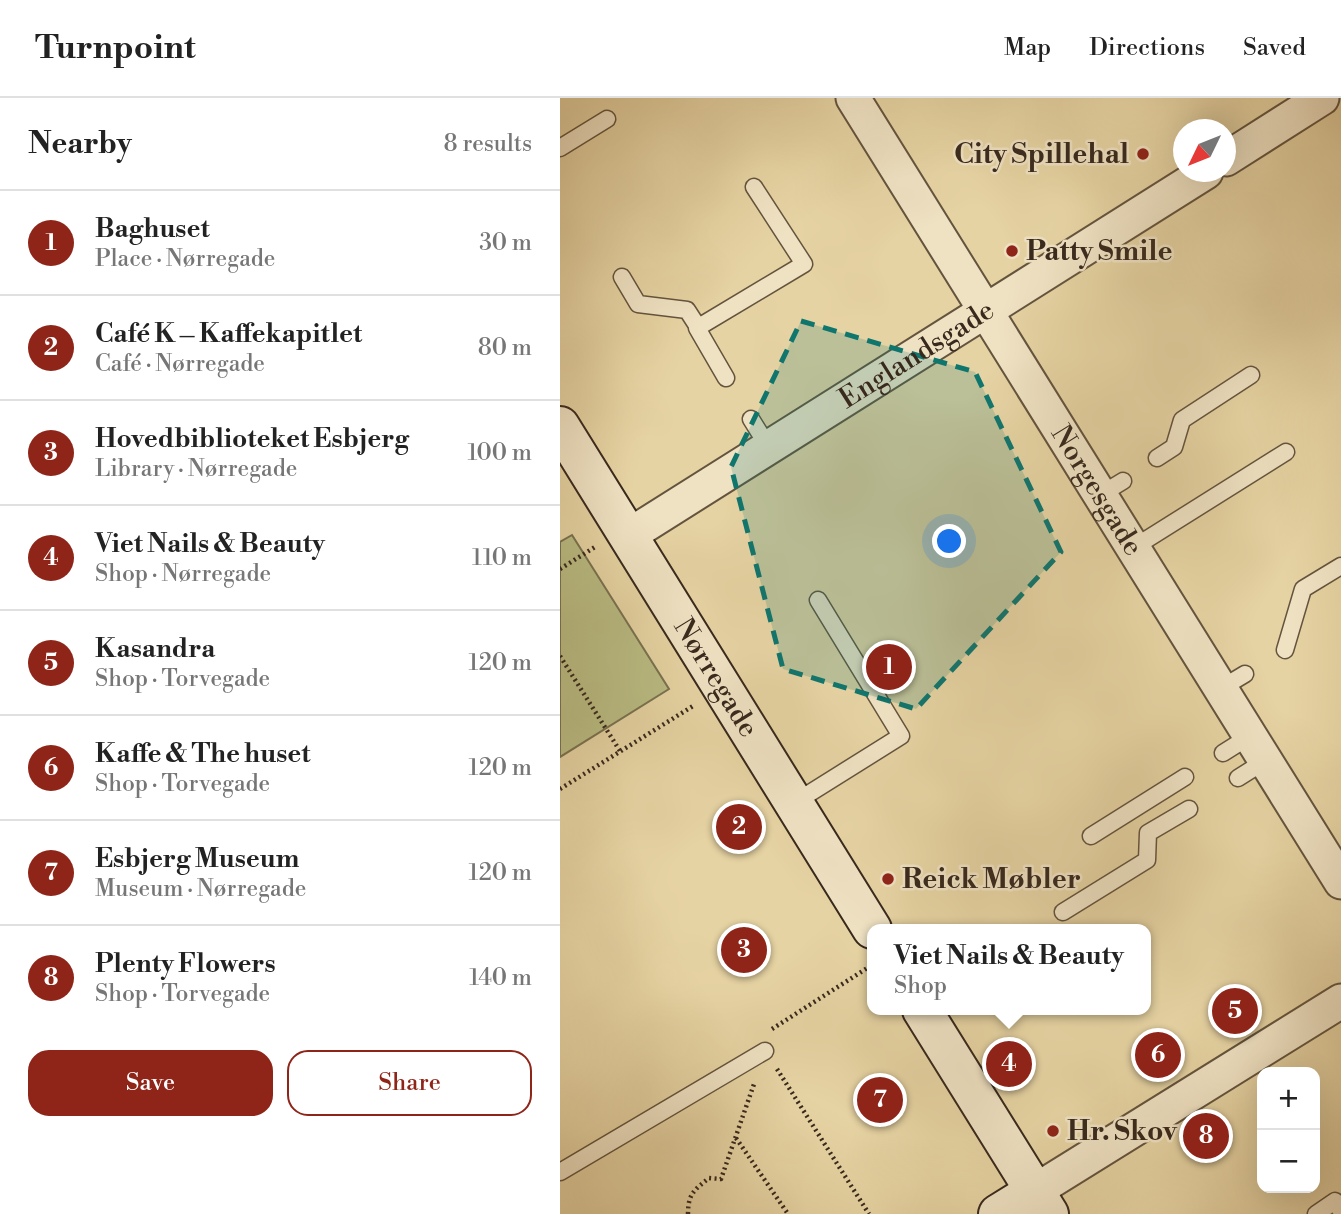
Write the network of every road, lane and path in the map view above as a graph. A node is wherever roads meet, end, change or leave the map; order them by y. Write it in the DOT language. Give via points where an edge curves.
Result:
graph roads {
  1 [pos="853,98"];
  2 [pos="1322,98"];
  3 [pos="607,119"];
  4 [pos="560,148"];
  5 [pos="1236,153"];
  6 [pos="1190,182"];
  7 [pos="754,187"];
  8 [pos="622,277"];
  9 [pos="986,310"];
  10 [pos="698,327"];
  11 [pos="1251,375"];
  12 [pos="726,378"];
  13 [pos="751,419"];
  14 [pos="560,426"];
  15 [pos="769,448"];
  16 [pos="1286,452"];
  17 [pos="1157,458"];
  18 [pos="628,536"];
  19 [pos="1133,548"];
  20 [pos="1341,565"];
  21 [pos="818,600"];
  22 [pos="1285,650"];
  23 [pos="560,656"];
  24 [pos="723,688"];
  25 [pos="620,751"];
  26 [pos="1185,777"];
  27 [pos="560,789"];
  28 [pos="794,803"];
  29 [pos="1189,809"];
  30 [pos="1091,836"];
  31 [pos="1341,882"];
  32 [pos="1063,912"];
  33 [pos="870,924"];
  34 [pos="867,969"];
  35 [pos="1341,1001"];
  36 [pos="925,1015"];
  37 [pos="765,1051"];
  38 [pos="736,1137"];
  39 [pos="560,1171"];
  40 [pos="1042,1203"];
  41 [pos="1341,1211"];
  42 [pos="688,1214"];
  43 [pos="788,1214"];
  44 [pos="869,1214"];
  45 [pos="998,1214"];
  46 [pos="1316,1214"];
  1 -- 9 [label="street, Norgesgade"];
  2 -- 5 [label="street"];
  3 -- 4 [label="lane"];
  6 -- 9 [label="street, Englandsgade"];
  7 -- 10 [label="lane" via="804,264"];
  8 -- 10 [label="lane" via="638,304 687,310"];
  9 -- 15 [label="street, Englandsgade"];
  9 -- 19 [label="street, Norgesgade" via="1111,488"];
  10 -- 12 [label="lane"];
  11 -- 17 [label="lane" via="1182,420 1174,447"];
  13 -- 15 [label="lane"];
  14 -- 18 [label="street, Nørregade"];
  15 -- 18 [label="street, Englandsgade"];
  16 -- 19 [label="lane"];
  18 -- 24 [label="street, Nørregade"];
  19 -- 31 [label="street, Norgesgade" via="1233,681 1244,757"];
  20 -- 22 [label="lane" via="1303,589"];
  21 -- 28 [label="lane" via="901,736"];
  23 -- 25 [label="path"];
  24 -- 25 [label="path"];
  24 -- 28 [label="street, Nørregade"];
  25 -- 27 [label="path"];
  26 -- 30 [label="lane"];
  28 -- 33 [label="street, Nørregade"];
  29 -- 32 [label="lane" via="1149,833 1147,860"];
  34 -- 37 [label="path" via="772,1028"];
  35 -- 40 [label="street"];
  36 -- 40 [label="street"];
  37 -- 38 [label="path"];
  37 -- 39 [label="lane"];
  37 -- 44 [label="path"];
  38 -- 42 [label="path" via="721,1179 709,1178 694,1190"];
  38 -- 43 [label="path"];
  40 -- 45 [label="street"];
  41 -- 46 [label="lane" via="1335,1201"];
}
